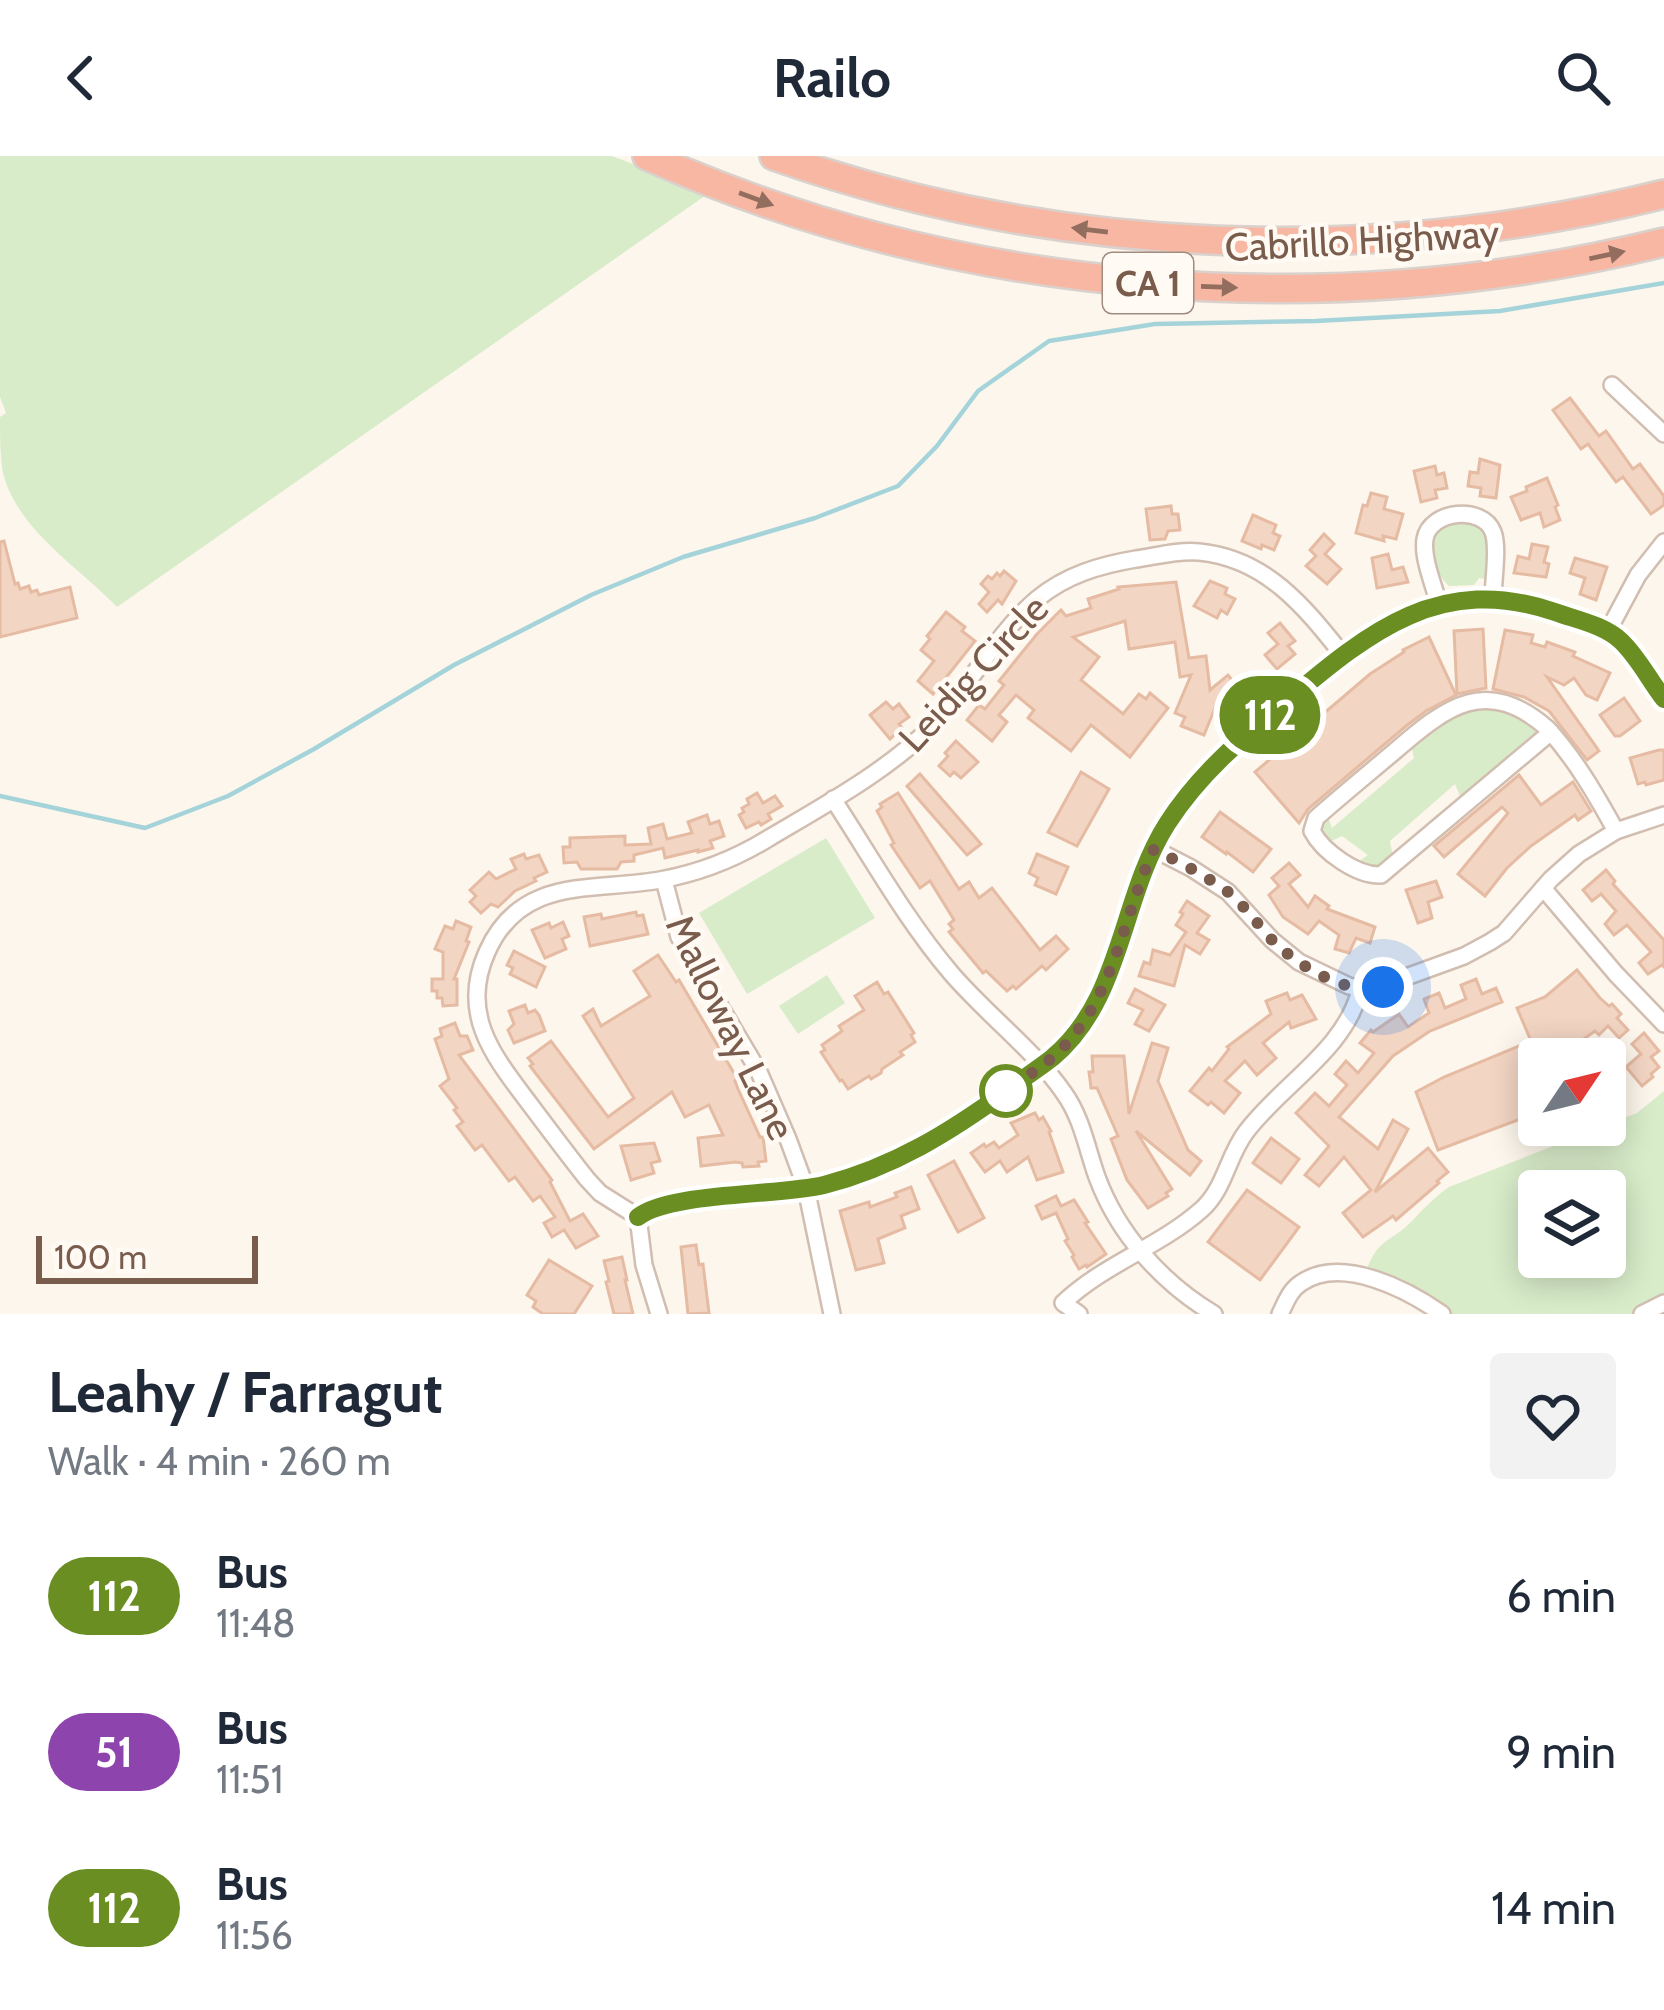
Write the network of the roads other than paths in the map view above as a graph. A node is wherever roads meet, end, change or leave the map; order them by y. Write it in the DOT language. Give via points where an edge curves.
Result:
graph roads {
  1 [pos="647,156"];
  2 [pos="774,156"];
  3 [pos="1664,194"];
  4 [pos="1664,242"];
  5 [pos="1612,385"];
  6 [pos="1664,434"];
  7 [pos="1664,542"];
  8 [pos="1493,599"];
  9 [pos="1439,604"];
  10 [pos="1608,632"];
  11 [pos="1342,654"];
  12 [pos="1664,700"];
  13 [pos="1551,732"];
  14 [pos="833,799"];
  15 [pos="1664,815"];
  16 [pos="1616,831"];
  17 [pos="1154,849"];
  18 [pos="664,880"];
  19 [pos="1544,888"];
  20 [pos="1360,990"];
  21 [pos="1664,1024"];
  22 [pos="1040,1066"];
  23 [pos="806,1188"];
  24 [pos="638,1217"];
  25 [pos="1140,1250"];
  26 [pos="1664,1303"];
  27 [pos="659,1314"];
  28 [pos="832,1314"];
  29 [pos="1079,1314"];
  30 [pos="1214,1314"];
  31 [pos="1280,1314"];
  32 [pos="1442,1314"];
  33 [pos="1642,1314"];
  1 -- 4 [label="highway, Cabrillo Highway / CA 1, one-way" via="905,244 1163,284 1423,283"];
  3 -- 2 [label="highway, Cabrillo Highway / CA 1, one-way" via="1412,236 1202,240 967,209"];
  5 -- 6 [label="street"];
  7 -- 10 [label="street"];
  8 -- 9 [label="street"];
  8 -- 9 [label="street" via="1491,527 1474,515 1445,517 1425,539"];
  8 -- 10 [label="street"];
  9 -- 11 [label="street"];
  10 -- 12 [label="street"];
  11 -- 14 [label="street, Leidig Circle" via="1285,590 1244,564 1180,552 1103,565 1040,596 933,724"];
  11 -- 17 [label="street" via="1212,766"];
  13 -- 13 [label="street" via="1496,700 1452,707 1316,818 1312,831 1363,873 1381,875"];
  13 -- 16 [label="street"];
  14 -- 18 [label="street, Leidig Circle" via="738,856"];
  14 -- 22 [label="street" via="948,970"];
  15 -- 16 [label="street"];
  16 -- 19 [label="street"];
  17 -- 20 [label="street" via="1228,892 1299,962"];
  17 -- 22 [label="street" via="1100,994"];
  18 -- 23 [label="street, Malloway Lane" via="679,938 759,1072"];
  18 -- 24 [label="street, Leidig Circle" via="563,889 533,901 496,934 478,981 478,1017 492,1052 587,1179"];
  19 -- 20 [label="street" via="1477,950"];
  19 -- 21 [label="street"];
  20 -- 25 [label="street" via="1321,1055 1240,1140 1212,1199"];
  22 -- 23 [label="street" via="914,1152"];
  22 -- 25 [label="street" via="1072,1106 1106,1198"];
  23 -- 24 [label="street" via="661,1205"];
  23 -- 28 [label="street, Malloway Lane"];
  24 -- 27 [label="street"];
  25 -- 29 [label="street" via="1063,1303"];
  25 -- 30 [label="street"];
  26 -- 33 [label="street"];
  31 -- 32 [label="street" via="1303,1281 1336,1273 1393,1285"];
}
